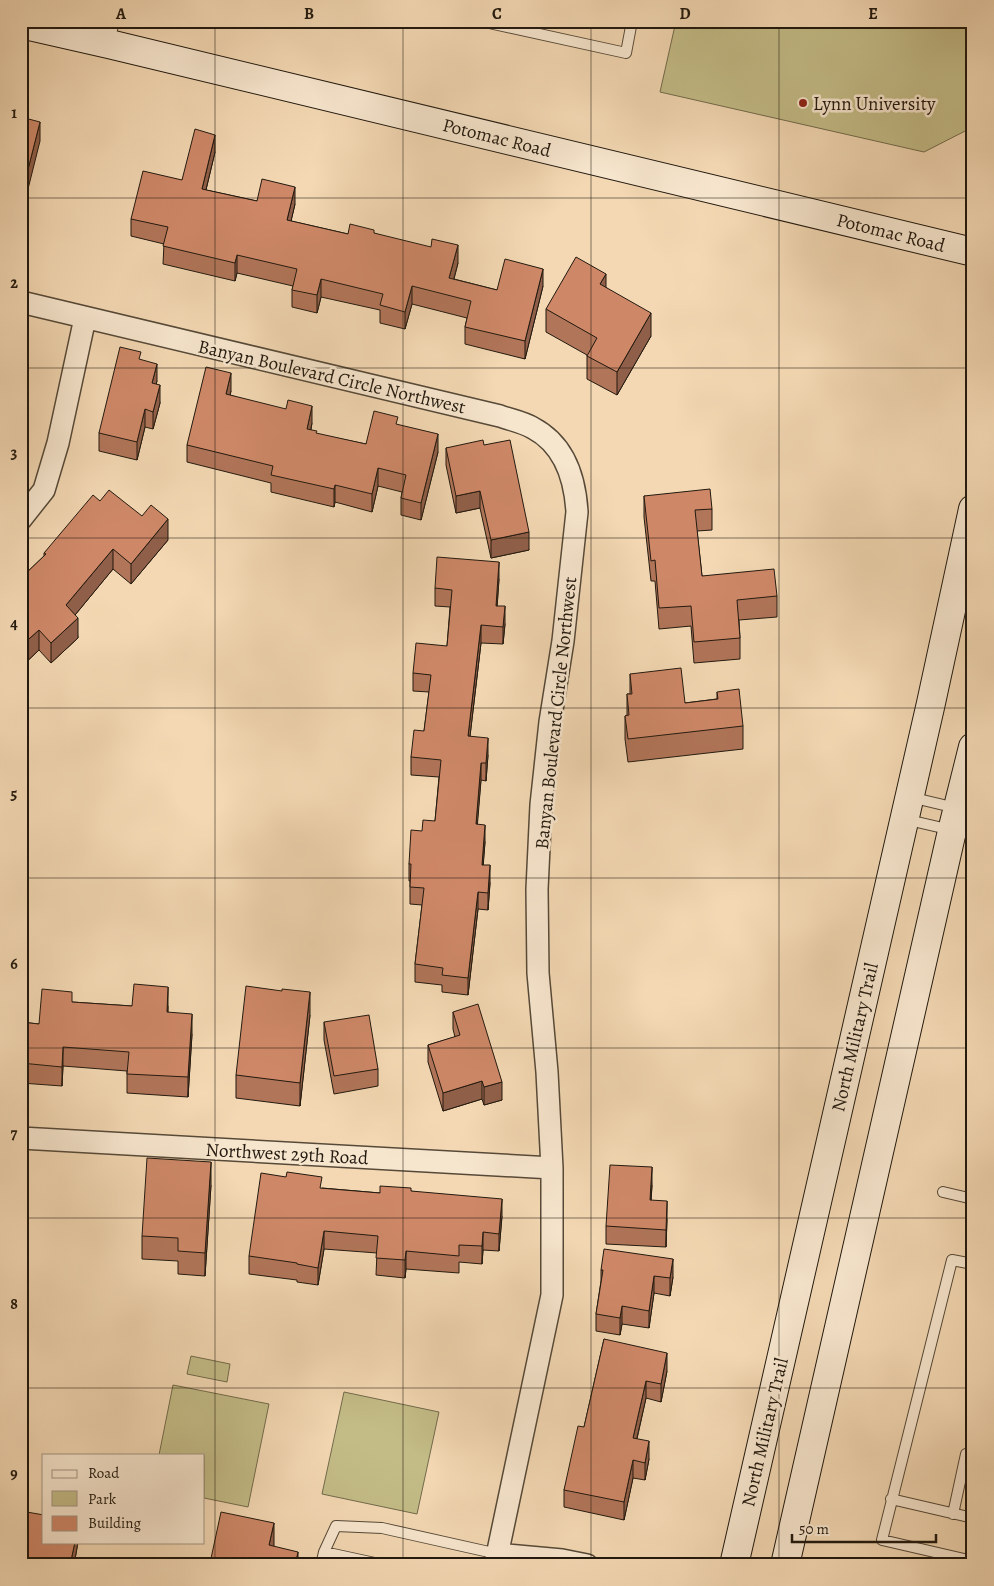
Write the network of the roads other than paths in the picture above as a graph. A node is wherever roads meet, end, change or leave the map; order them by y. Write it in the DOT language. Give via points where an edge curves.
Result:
graph roads {
  1 [pos="480,21"];
  2 [pos="632,21"];
  3 [pos="21,24"];
  4 [pos="112,33"];
  5 [pos="973,252"];
  6 [pos="21,302"];
  7 [pos="85,318"];
  8 [pos="973,510"];
  9 [pos="21,519"];
  10 [pos="973,747"];
  11 [pos="906,808"];
  12 [pos="964,821"];
  13 [pos="21,1138"];
  14 [pos="552,1168"];
  15 [pos="943,1192"];
  16 [pos="973,1199"];
  17 [pos="973,1264"];
  18 [pos="966,1454"];
  19 [pos="892,1499"];
  20 [pos="954,1514"];
  21 [pos="973,1518"];
  22 [pos="324,1552"];
  23 [pos="497,1559"];
  24 [pos="973,1561"];
  25 [pos="320,1565"];
  26 [pos="384,1565"];
  27 [pos="587,1565"];
  28 [pos="734,1565"];
  29 [pos="785,1565"];
  1 -- 2 [label="lane" via="626,52"];
  3 -- 4 [label="main road, Potomac Road" via="79,33"];
  4 -- 5 [label="main road, Potomac Road"];
  6 -- 7 [label="street, Banyan Boulevard Circle Northwest"];
  7 -- 9 [label="street" via="58,444 44,490"];
  7 -- 14 [label="street, Banyan Boulevard Circle Northwest" via="500,416 532,427 549,439 564,458 576,492 577,512 546,760 538,889 538,973 548,1072"];
  8 -- 11 [label="main road, North Military Trail"];
  10 -- 12 [label="main road"];
  11 -- 12 [label="lane"];
  11 -- 12 [label="lane"];
  11 -- 28 [label="main road, North Military Trail"];
  12 -- 29 [label="main road"];
  13 -- 14 [label="street, Northwest 29th Road"];
  14 -- 23 [label="street, Banyan Boulevard Circle Northwest" via="552,1295"];
  15 -- 16 [label="lane"];
  17 -- 19 [label="lane" via="952,1260"];
  18 -- 20 [label="lane"];
  19 -- 20 [label="lane"];
  19 -- 24 [label="lane" via="882,1540"];
  20 -- 21 [label="lane"];
  22 -- 23 [label="lane" via="336,1526 382,1528"];
  22 -- 25 [label="lane"];
  22 -- 26 [label="lane"];
  23 -- 27 [label="street" via="562,1560"];
}
